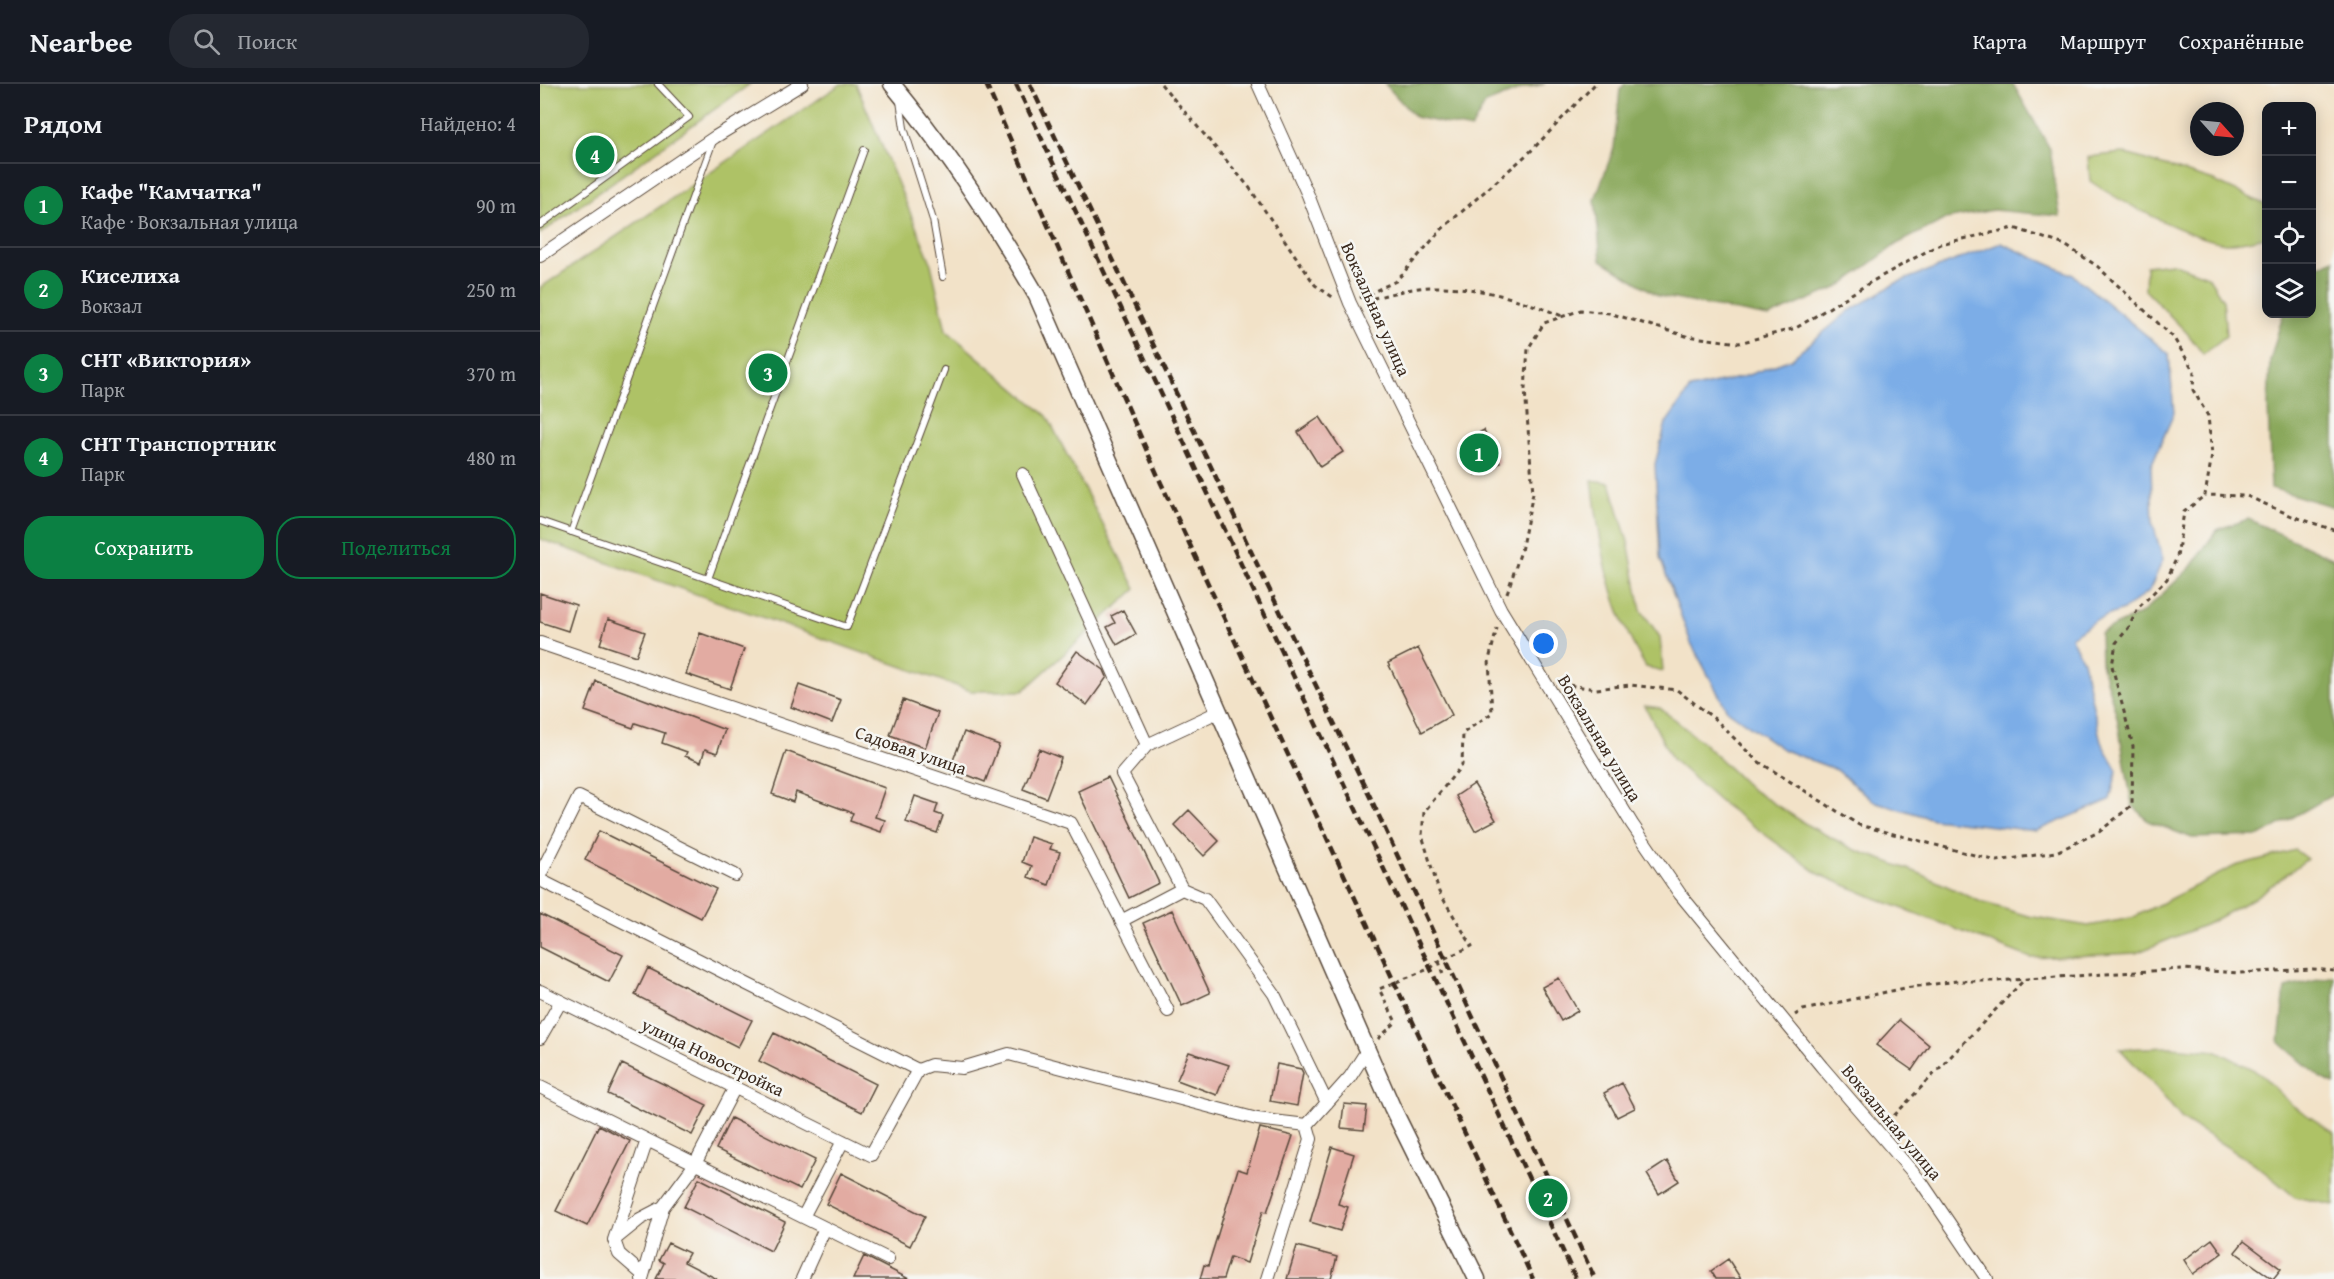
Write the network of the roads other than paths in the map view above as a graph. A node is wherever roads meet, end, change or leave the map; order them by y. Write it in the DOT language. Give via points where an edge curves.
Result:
graph roads {
  1 [pos="658,84"];
  2 [pos="802,84"];
  3 [pos="1258,84"];
  4 [pos="896,88"];
  5 [pos="715,137"];
  6 [pos="864,150"];
  7 [pos="541,222"];
  8 [pos="540,256"];
  9 [pos="943,277"];
  10 [pos="944,370"];
  11 [pos="1023,474"];
  12 [pos="540,521"];
  13 [pos="571,532"];
  14 [pos="708,579"];
  15 [pos="540,643"];
  16 [pos="1220,711"];
  17 [pos="1147,745"];
  18 [pos="735,875"];
  19 [pos="540,878"];
  20 [pos="1182,889"];
  21 [pos="1122,921"];
  22 [pos="540,991"];
  23 [pos="561,1001"];
  24 [pos="1168,1011"];
  25 [pos="540,1038"];
  26 [pos="1368,1049"];
  27 [pos="918,1070"];
  28 [pos="540,1087"];
  29 [pos="735,1087"];
  30 [pos="1327,1104"];
  31 [pos="1307,1125"];
  32 [pos="647,1140"];
  33 [pos="843,1141"];
  34 [pos="695,1164"];
  35 [pos="663,1207"];
  36 [pos="803,1217"];
  37 [pos="825,1228"];
  38 [pos="614,1240"];
  39 [pos="888,1259"];
  40 [pos="642,1276"];
  41 [pos="802,1279"];
  42 [pos="1267,1279"];
  43 [pos="1477,1279"];
  44 [pos="1987,1279"];
  1 -- 7 [label="lane" via="689,117"];
  2 -- 5 [label="street"];
  3 -- 44 [label="street, Вокзальная улица" via="1308,195 1350,303 1501,610 1544,681 1674,885 1783,1021 1922,1183"];
  4 -- 9 [label="lane" via="904,128 933,220"];
  4 -- 16 [label="street" via="1007,244 1037,296"];
  5 -- 8 [label="street"];
  5 -- 13 [label="lane"];
  6 -- 14 [label="lane"];
  10 -- 14 [label="lane" via="847,627"];
  11 -- 17 [label="street"];
  12 -- 13 [label="lane"];
  13 -- 14 [label="lane"];
  15 -- 21 [label="street, Садовая улица" via="1071,823"];
  16 -- 17 [label="street"];
  16 -- 26 [label="street"];
  17 -- 20 [label="street" via="1122,774"];
  18 -- 19 [label="street" via="579,797"];
  19 -- 27 [label="street"];
  20 -- 21 [label="street"];
  20 -- 30 [label="street" via="1205,899 1274,994"];
  21 -- 24 [label="street, Садовая улица"];
  22 -- 23 [label="street, улица Новостройка"];
  23 -- 25 [label="street"];
  23 -- 29 [label="street, улица Новостройка"];
  26 -- 30 [label="street"];
  26 -- 43 [label="street" via="1392,1107"];
  27 -- 31 [label="street" via="931,1065 962,1068 1009,1054 1257,1119"];
  27 -- 33 [label="street, улица Новостройка" via="871,1155"];
  28 -- 32 [label="street"];
  29 -- 33 [label="street, улица Новостройка"];
  29 -- 34 [label="street"];
  30 -- 31 [label="street"];
  31 -- 42 [label="street" via="1311,1139"];
  32 -- 34 [label="street"];
  32 -- 38 [label="street"];
  33 -- 36 [label="street"];
  34 -- 35 [label="street"];
  34 -- 36 [label="street"];
  35 -- 38 [label="street"];
  35 -- 40 [label="street"];
  36 -- 37 [label="street"];
  37 -- 39 [label="street"];
  37 -- 41 [label="street"];
  38 -- 40 [label="street" via="619,1254"];
}
